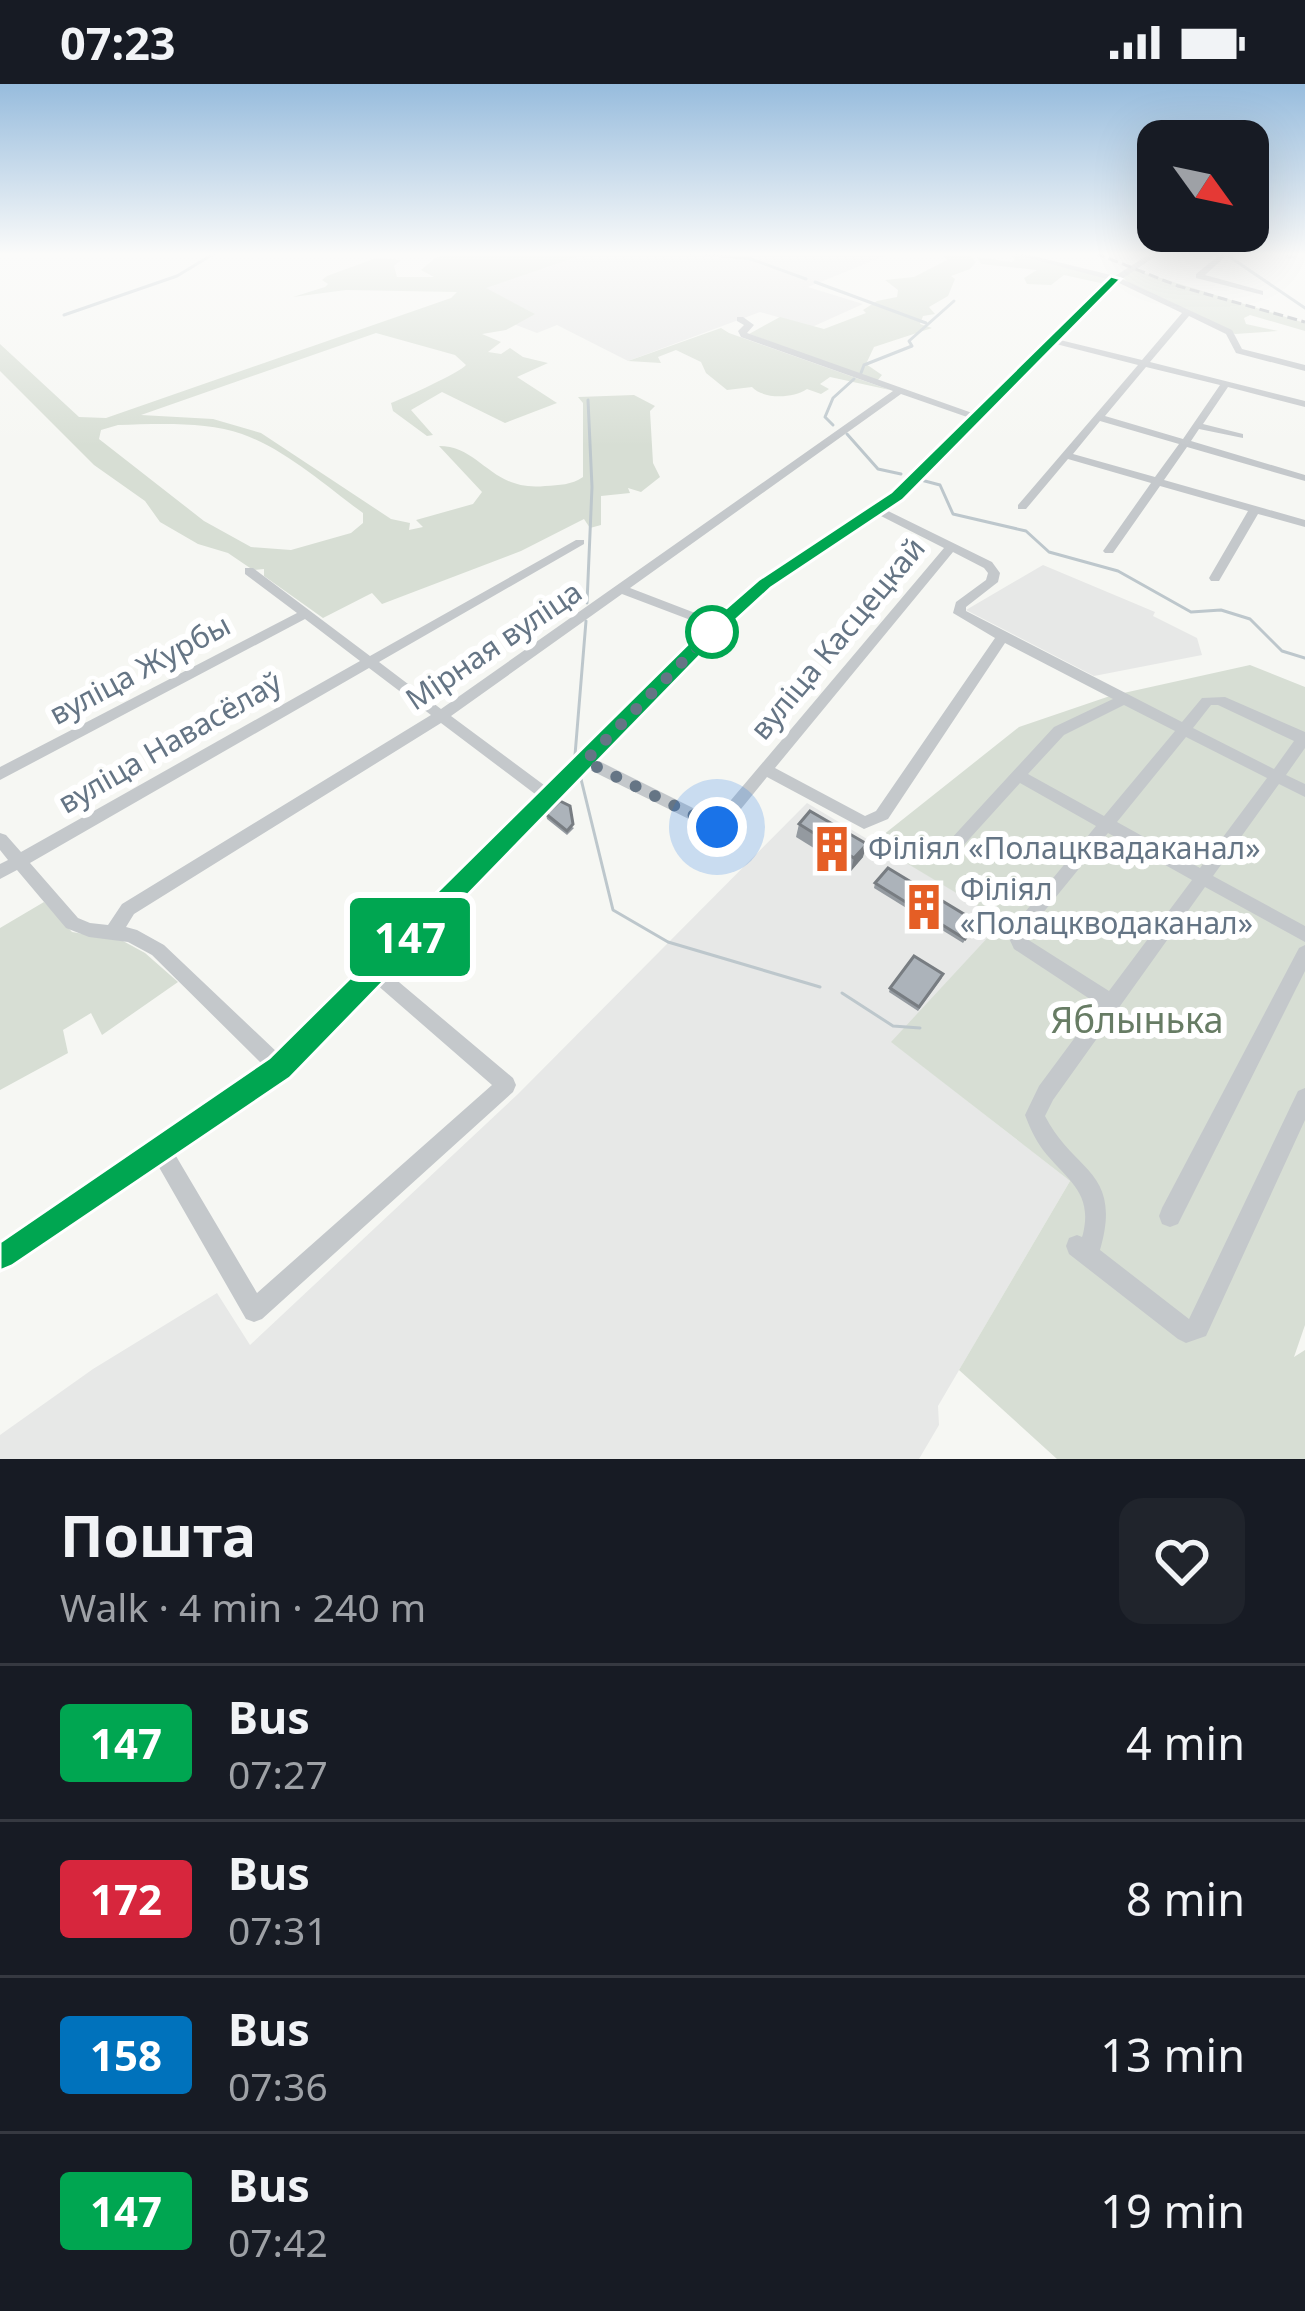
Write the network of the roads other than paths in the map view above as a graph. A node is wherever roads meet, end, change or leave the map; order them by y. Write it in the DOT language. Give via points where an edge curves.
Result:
graph roads {
  1 [pos="1078,317"];
  2 [pos="1183,317"];
  3 [pos="1193,317"];
  4 [pos="740,320"];
  5 [pos="1055,341"];
  6 [pos="1147,363"];
  7 [pos="1305,368"];
  8 [pos="1226,384"];
  9 [pos="898,391"];
  10 [pos="1305,404"];
  11 [pos="975,417"];
  12 [pos="1102,418"];
  13 [pos="1199,426"];
  14 [pos="1239,436"];
  15 [pos="1185,444"];
  16 [pos="1069,456"];
  17 [pos="1305,478"];
  18 [pos="1158,482"];
  19 [pos="1022,507"];
  20 [pos="879,511"];
  21 [pos="1254,511"];
  22 [pos="1305,524"];
  23 [pos="580,542"];
  24 [pos="950,547"];
  25 [pos="1109,551"];
  26 [pos="249,571"];
  27 [pos="1215,578"];
  28 [pos="622,590"];
  29 [pos="305,614"];
  30 [pos="718,626"];
  31 [pos="1003,637"];
  32 [pos="368,661"];
  33 [pos="1124,699"];
  34 [pos="441,716"];
  35 [pos="1181,730"];
  36 [pos="1305,739"];
  37 [pos="585,761"];
  38 [pos="765,769"];
  39 [pos="0,773"];
  40 [pos="1020,776"];
  41 [pos="1274,776"];
  42 [pos="1305,791"];
  43 [pos="549,796"];
  44 [pos="1105,826"];
  45 [pos="0,838"];
  46 [pos="946,854"];
  47 [pos="18,862"];
  48 [pos="0,872"];
  49 [pos="1204,878"];
  50 [pos="113,932"];
  51 [pos="1305,934"];
  52 [pos="1305,953"];
  53 [pos="375,972"];
  54 [pos="1112,1003"];
  55 [pos="280,1068"];
  56 [pos="1305,1098"];
  57 [pos="160,1149"];
  58 [pos="1170,1216"];
  59 [pos="0,1254"];
  1 -- 5 [label="street"];
  2 -- 6 [label="street"];
  3 -- 7 [label="street" via="1234,336 1239,351"];
  4 -- 9 [label="street" via="750,325 744,335"];
  5 -- 6 [label="street"];
  5 -- 11 [label="street"];
  6 -- 8 [label="street"];
  6 -- 12 [label="street"];
  8 -- 10 [label="street"];
  8 -- 13 [label="street"];
  9 -- 11 [label="street"];
  9 -- 28 [label="street, Мірная вуліца"];
  11 -- 20 [label="street"];
  12 -- 15 [label="street"];
  12 -- 16 [label="street"];
  13 -- 14 [label="street"];
  13 -- 15 [label="street"];
  15 -- 17 [label="street"];
  15 -- 18 [label="street"];
  16 -- 18 [label="street"];
  16 -- 19 [label="street"];
  18 -- 21 [label="street"];
  18 -- 25 [label="street"];
  20 -- 24 [label="street, вуліца Касцецкай"];
  20 -- 30 [label="street" via="765,584"];
  21 -- 22 [label="street"];
  21 -- 27 [label="street"];
  23 -- 32 [label="street, вуліца Навасёлаў"];
  24 -- 31 [label="street" via="994,573 959,613"];
  24 -- 38 [label="street, вуліца Касцецкай"];
  26 -- 29 [label="street"];
  28 -- 30 [label="street"];
  28 -- 34 [label="street, Мірная вуліца"];
  29 -- 32 [label="street"];
  29 -- 39 [label="street, вуліца Журбы"];
  30 -- 37 [label="street"];
  31 -- 33 [label="street"];
  31 -- 38 [label="street" via="875,822"];
  32 -- 34 [label="street"];
  32 -- 47 [label="street, вуліца Навасёлаў"];
  33 -- 35 [label="street"];
  33 -- 40 [label="street" via="1059,731"];
  34 -- 43 [label="street"];
  34 -- 50 [label="street, Мірная вуліца" via="128,909"];
  35 -- 36 [label="street" via="1215,698"];
  35 -- 41 [label="street"];
  35 -- 44 [label="street"];
  36 -- 41 [label="street"];
  37 -- 38 [label="street, вуліца Касцецкай" via="717,827"];
  37 -- 43 [label="street"];
  40 -- 44 [label="street"];
  40 -- 46 [label="street"];
  41 -- 42 [label="street"];
  41 -- 49 [label="street"];
  43 -- 53 [label="street"];
  44 -- 49 [label="street"];
  44 -- 54 [label="street" via="1016,934"];
  45 -- 47 [label="street"];
  47 -- 48 [label="street, вуліца Навасёлаў"];
  47 -- 50 [label="street" via="72,922"];
  49 -- 51 [label="street"];
  49 -- 54 [label="street"];
  50 -- 55 [label="street" via="158,950"];
  52 -- 58 [label="street"];
  53 -- 55 [label="street"];
  53 -- 57 [label="street" via="506,1085 254,1311"];
  54 -- 56 [label="street" via="1035,1115 1093,1196 1097,1216 1082,1250 1186,1331 1198,1328"];
  55 -- 57 [label="street"];
  57 -- 59 [label="street"];
}
